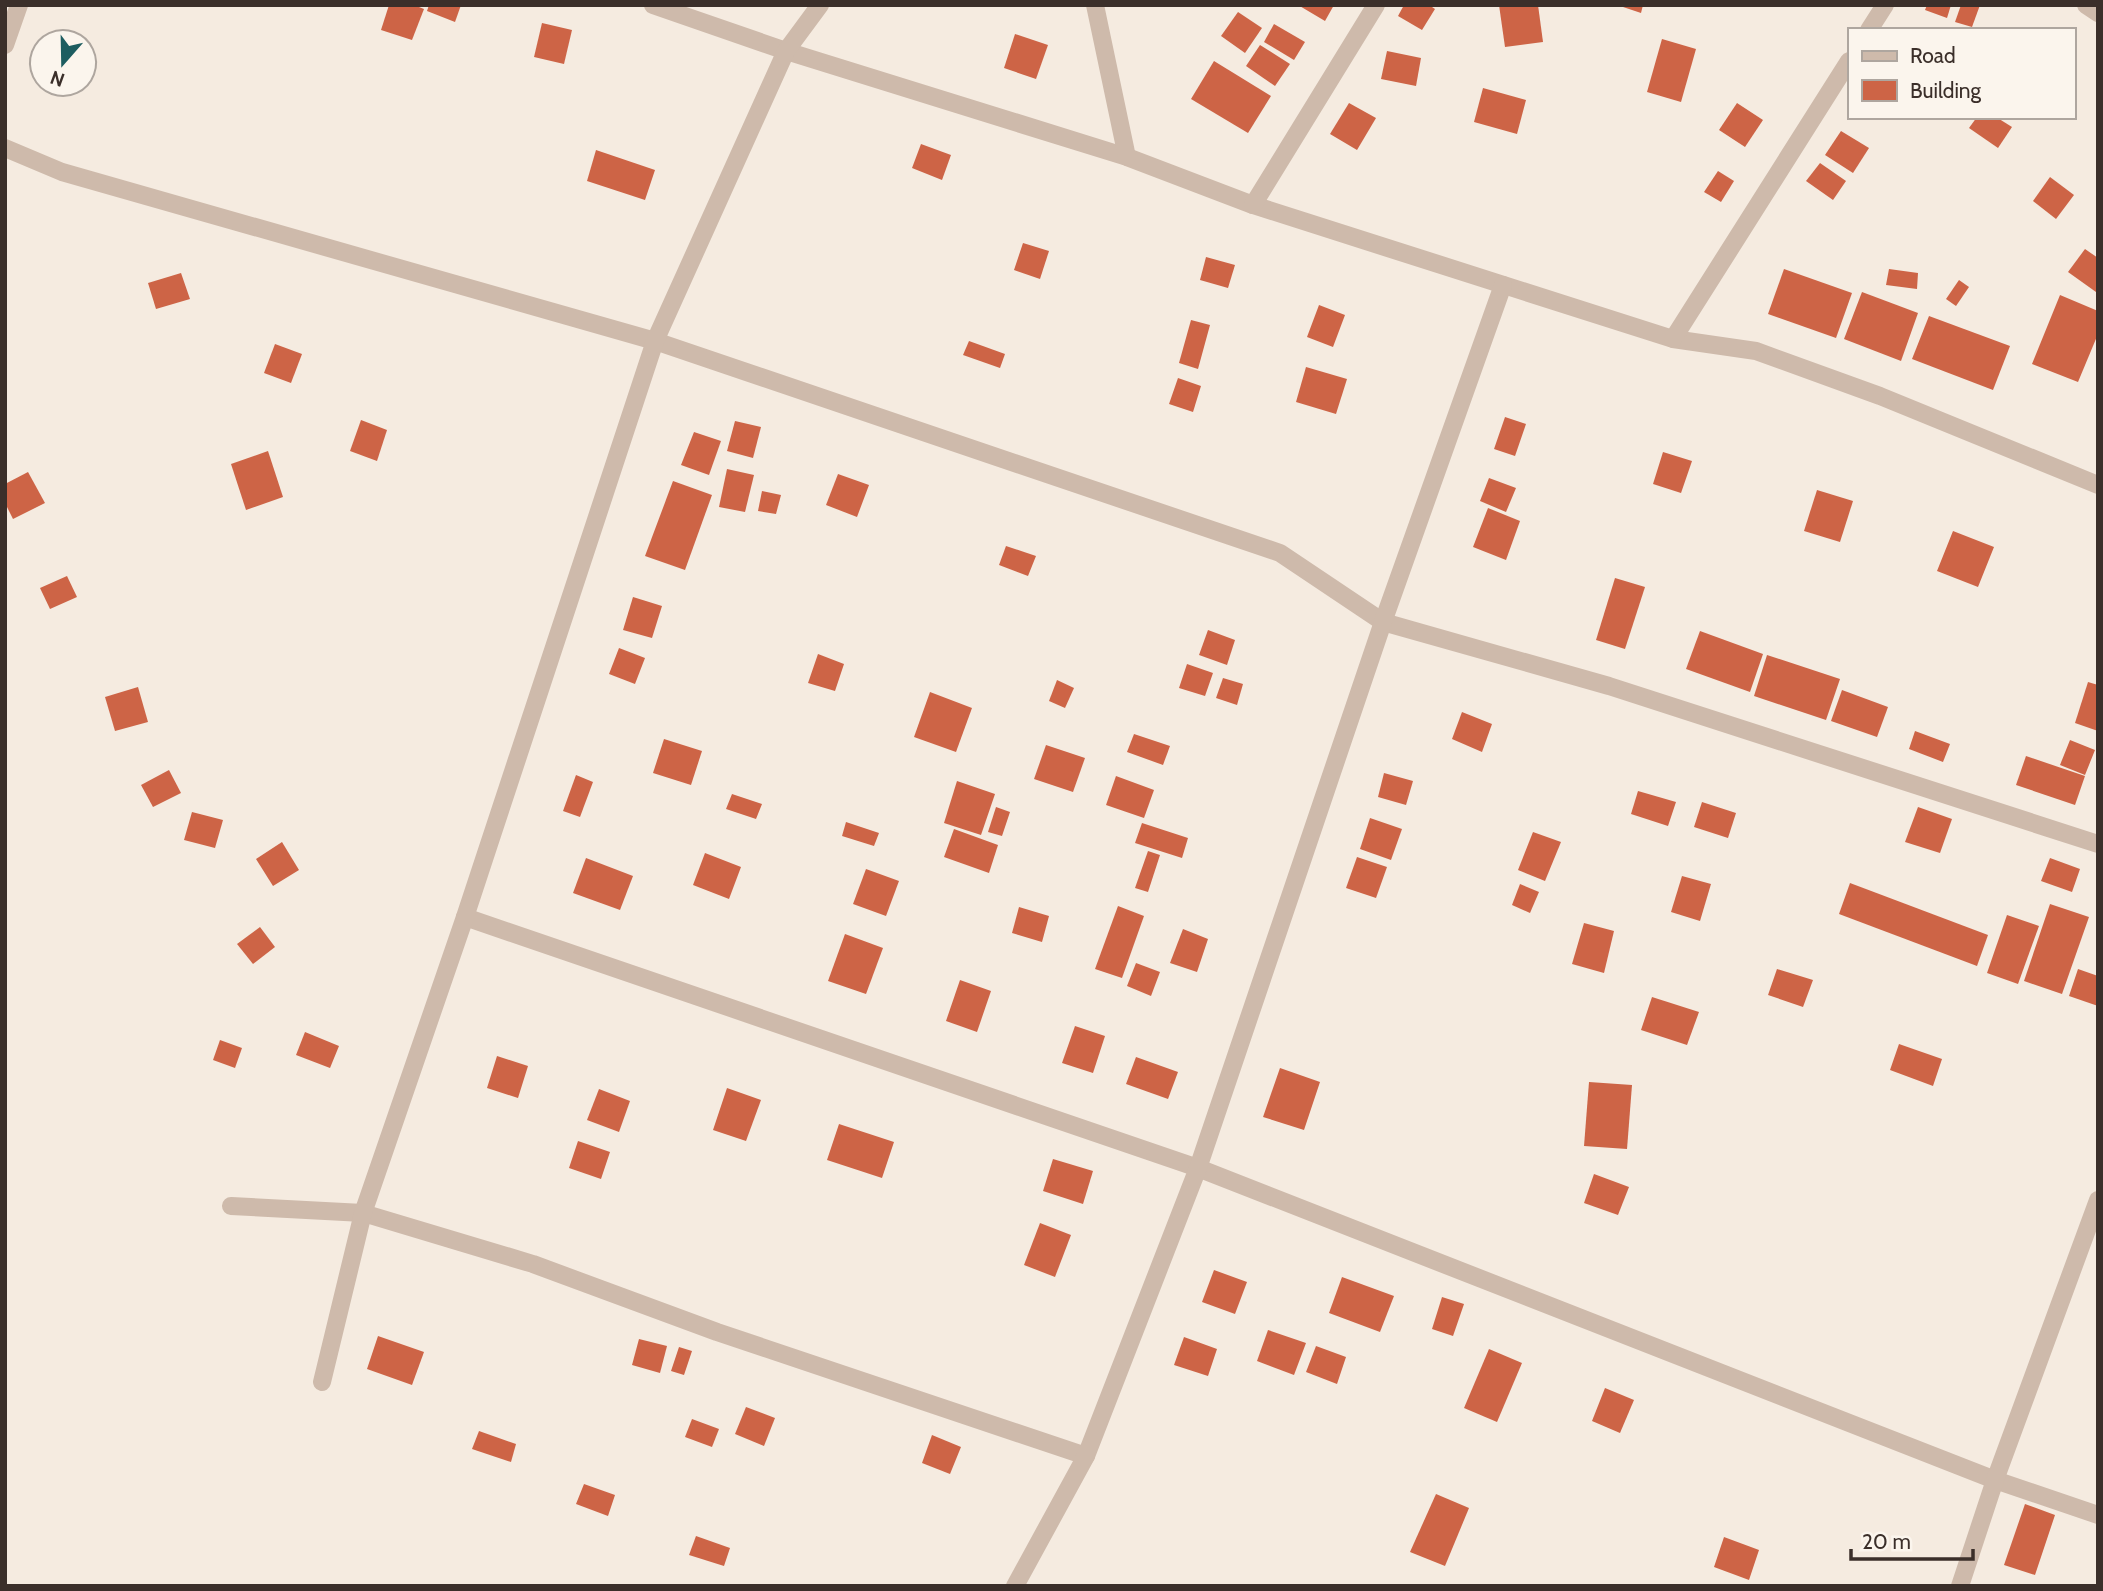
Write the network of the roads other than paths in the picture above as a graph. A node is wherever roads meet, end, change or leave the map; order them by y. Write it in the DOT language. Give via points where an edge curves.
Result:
graph roads {
  1 [pos="19,5"];
  2 [pos="653,5"];
  3 [pos="820,5"];
  4 [pos="1094,5"];
  5 [pos="1376,5"];
  6 [pos="1885,5"];
  7 [pos="2086,5"];
  8 [pos="2098,13"];
  9 [pos="1870,28"];
  10 [pos="5,45"];
  11 [pos="786,51"];
  12 [pos="1848,63"];
  13 [pos="5,148"];
  14 [pos="1127,157"];
  15 [pos="1253,205"];
  16 [pos="1503,285"];
  17 [pos="1673,339"];
  18 [pos="655,341"];
  19 [pos="2098,485"];
  20 [pos="1383,622"];
  21 [pos="2098,844"];
  22 [pos="465,918"];
  23 [pos="1198,1168"];
  24 [pos="2098,1200"];
  25 [pos="231,1206"];
  26 [pos="363,1213"];
  27 [pos="323,1382"];
  28 [pos="1086,1456"];
  29 [pos="1996,1480"];
  30 [pos="2098,1515"];
  31 [pos="1015,1586"];
  32 [pos="1960,1586"];
  1 -- 10 [label="street"];
  2 -- 11 [label="street"];
  3 -- 11 [label="street"];
  4 -- 14 [label="street"];
  5 -- 15 [label="street"];
  6 -- 9 [label="street"];
  7 -- 8 [label="street"];
  11 -- 14 [label="street"];
  11 -- 18 [label="street"];
  12 -- 17 [label="street"];
  13 -- 18 [label="street" via="62,172"];
  14 -- 15 [label="street"];
  15 -- 16 [label="street"];
  16 -- 17 [label="street"];
  16 -- 20 [label="street"];
  17 -- 19 [label="street" via="1756,351"];
  18 -- 20 [label="street" via="1280,552"];
  18 -- 22 [label="street"];
  20 -- 21 [label="street" via="1609,685"];
  20 -- 23 [label="street"];
  22 -- 23 [label="street"];
  22 -- 26 [label="street"];
  23 -- 28 [label="street"];
  23 -- 29 [label="street"];
  24 -- 29 [label="street"];
  25 -- 26 [label="street"];
  26 -- 27 [label="street"];
  26 -- 28 [label="street" via="533,1264 717,1332"];
  28 -- 31 [label="street"];
  29 -- 30 [label="street"];
  29 -- 32 [label="street"];
}
